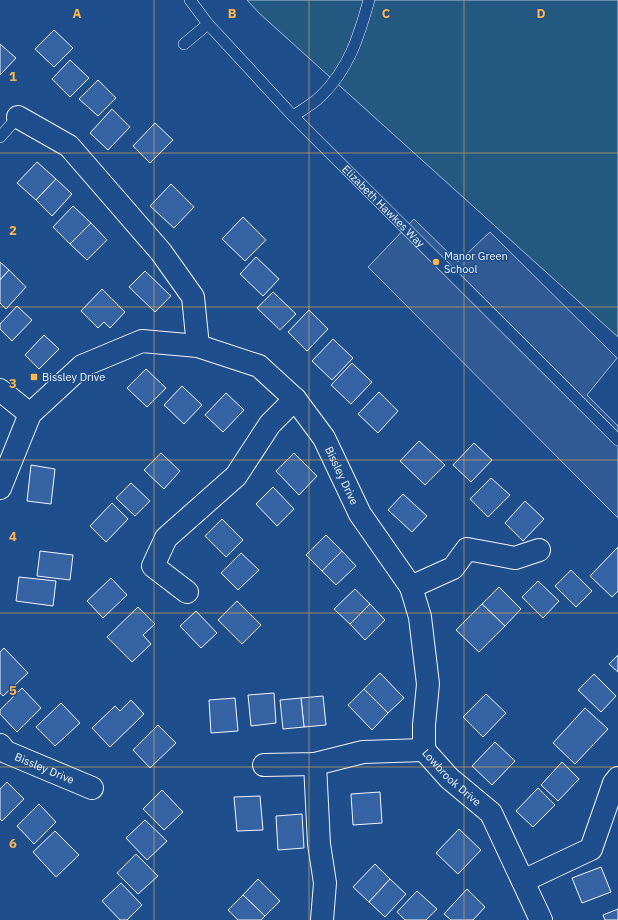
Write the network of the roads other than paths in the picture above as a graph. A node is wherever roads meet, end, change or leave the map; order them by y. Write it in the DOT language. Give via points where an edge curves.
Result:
graph roads {
  1 [pos="190,0"];
  2 [pos="369,0"];
  3 [pos="208,24"];
  4 [pos="184,44"];
  5 [pos="293,116"];
  6 [pos="18,117"];
  7 [pos="0,137"];
  8 [pos="198,346"];
  9 [pos="0,390"];
  10 [pos="295,399"];
  11 [pos="30,414"];
  12 [pos="618,440"];
  13 [pos="0,488"];
  14 [pos="539,550"];
  15 [pos="411,587"];
  16 [pos="187,592"];
  17 [pos="0,745"];
  18 [pos="424,750"];
  19 [pos="315,764"];
  20 [pos="264,765"];
  21 [pos="618,778"];
  22 [pos="92,788"];
  23 [pos="522,881"];
  24 [pos="322,920"];
  25 [pos="541,920"];
  1 -- 3 [label="lane, Elizabeth Hawkes Way"];
  2 -- 5 [label="lane" via="359,35 342,70 320,96"];
  3 -- 4 [label="lane"];
  3 -- 5 [label="lane, Elizabeth Hawkes Way"];
  5 -- 12 [label="lane, Elizabeth Hawkes Way"];
  6 -- 7 [label="lane"];
  6 -- 8 [label="street" via="69,146 161,252 193,297"];
  8 -- 10 [label="street, Bissley Drive" via="259,366"];
  8 -- 11 [label="street, Bissley Drive" via="142,341 82,366"];
  9 -- 11 [label="street"];
  10 -- 15 [label="street, Bissley Drive" via="324,438 360,514"];
  10 -- 16 [label="street" via="270,424 236,476 166,538 153,566"];
  11 -- 13 [label="street, Bissley Drive"];
  14 -- 15 [label="street" via="515,558 467,549 453,568"];
  15 -- 18 [label="street, Bissley Drive" via="420,617 428,684"];
  17 -- 22 [label="street, Bissley Drive" via="6,752"];
  18 -- 19 [label="street, Lowbrook Drive" via="363,752"];
  18 -- 23 [label="street, Lowbrook Drive" via="449,778 491,813"];
  19 -- 20 [label="street, Lowbrook Drive"];
  19 -- 24 [label="street" via="319,844 325,883"];
  21 -- 23 [label="street" via="591,849"];
  23 -- 25 [label="street, Lowbrook Drive"];
}
